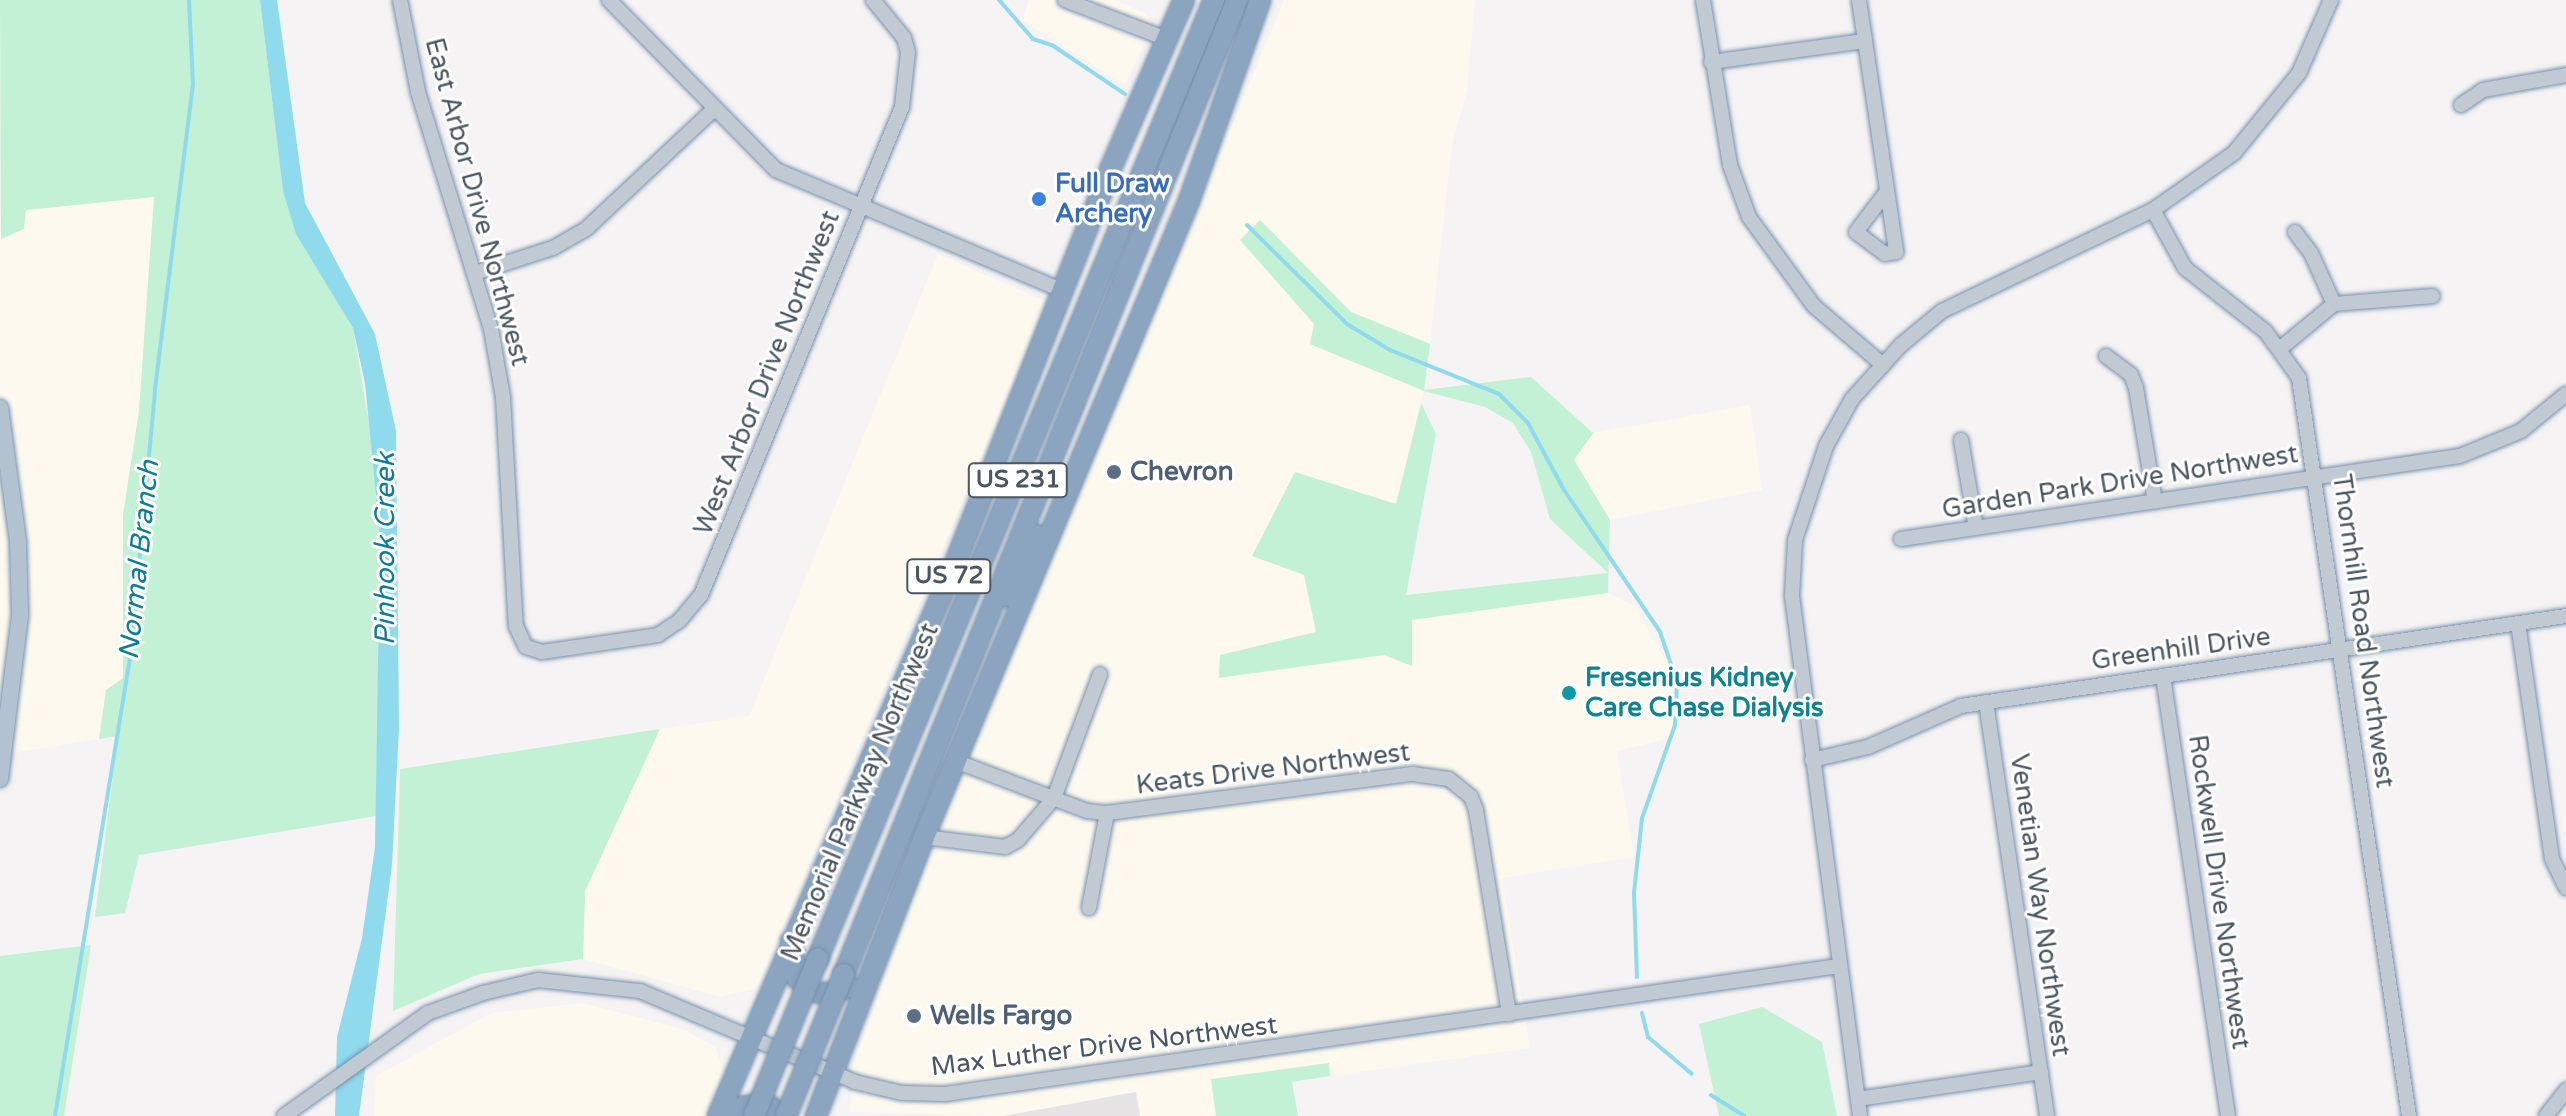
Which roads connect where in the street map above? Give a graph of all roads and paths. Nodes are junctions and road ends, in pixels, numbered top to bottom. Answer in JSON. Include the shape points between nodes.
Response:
{"nodes":[{"id":1,"x":400,"y":0,"type":"edge"},
{"id":2,"x":609,"y":0,"type":"edge"},
{"id":3,"x":873,"y":0,"type":"edge"},
{"id":4,"x":1065,"y":0,"type":"edge"},
{"id":5,"x":1182,"y":0,"type":"edge"},
{"id":6,"x":1214,"y":0,"type":"edge"},
{"id":7,"x":1237,"y":0,"type":"edge"},
{"id":8,"x":1263,"y":0,"type":"edge"},
{"id":9,"x":1703,"y":0,"type":"edge"},
{"id":10,"x":1859,"y":0,"type":"edge"},
{"id":11,"x":2331,"y":0,"type":"edge"},
{"id":12,"x":1166,"y":35,"type":"junction"},
{"id":13,"x":1865,"y":41,"type":"junction"},
{"id":14,"x":1711,"y":62,"type":"junction"},
{"id":15,"x":2566,"y":75,"type":"edge"},
{"id":16,"x":2461,"y":105,"type":"dead end"},
{"id":17,"x":714,"y":109,"type":"junction"},
{"id":18,"x":1885,"y":194,"type":"dead end"},
{"id":19,"x":861,"y":210,"type":"junction"},
{"id":20,"x":2153,"y":210,"type":"junction"},
{"id":21,"x":2295,"y":232,"type":"dead end"},
{"id":22,"x":475,"y":273,"type":"junction"},
{"id":23,"x":1062,"y":290,"type":"junction"},
{"id":24,"x":2433,"y":296,"type":"dead end"},
{"id":25,"x":2334,"y":304,"type":"junction"},
{"id":26,"x":2282,"y":347,"type":"junction"},
{"id":27,"x":2106,"y":356,"type":"dead end"},
{"id":28,"x":1883,"y":365,"type":"junction"},
{"id":29,"x":2566,"y":394,"type":"edge"},
{"id":30,"x":0,"y":408,"type":"edge"},
{"id":31,"x":1961,"y":440,"type":"dead end"},
{"id":32,"x":2315,"y":477,"type":"junction"},
{"id":33,"x":1070,"y":485,"type":"junction"},
{"id":34,"x":2155,"y":501,"type":"junction"},
{"id":35,"x":1976,"y":528,"type":"junction"},
{"id":36,"x":1901,"y":539,"type":"dead end"},
{"id":37,"x":2566,"y":616,"type":"edge"},
{"id":38,"x":2518,"y":623,"type":"junction"},
{"id":39,"x":975,"y":646,"type":"junction"},
{"id":40,"x":2341,"y":649,"type":"junction"},
{"id":41,"x":533,"y":650,"type":"joint"},
{"id":42,"x":1100,"y":674,"type":"dead end"},
{"id":43,"x":2163,"y":676,"type":"junction"},
{"id":44,"x":1986,"y":702,"type":"junction"},
{"id":45,"x":1812,"y":760,"type":"junction"},
{"id":46,"x":958,"y":762,"type":"junction"},
{"id":47,"x":0,"y":779,"type":"edge"},
{"id":48,"x":1054,"y":798,"type":"junction"},
{"id":49,"x":1107,"y":813,"type":"junction"},
{"id":50,"x":924,"y":837,"type":"junction"},
{"id":51,"x":2566,"y":888,"type":"edge"},
{"id":52,"x":1089,"y":908,"type":"dead end"},
{"id":53,"x":791,"y":941,"type":"junction"},
{"id":54,"x":1839,"y":966,"type":"junction"},
{"id":55,"x":874,"y":973,"type":"junction"},
{"id":56,"x":1509,"y":1014,"type":"junction"},
{"id":57,"x":751,"y":1035,"type":"junction"},
{"id":58,"x":2041,"y":1072,"type":"junction"},
{"id":59,"x":834,"y":1074,"type":"junction"},
{"id":60,"x":2566,"y":1090,"type":"edge"},
{"id":61,"x":1858,"y":1099,"type":"junction"},
{"id":62,"x":284,"y":1116,"type":"edge"},
{"id":63,"x":718,"y":1116,"type":"edge"},
{"id":64,"x":731,"y":1116,"type":"edge"},
{"id":65,"x":754,"y":1116,"type":"edge"},
{"id":66,"x":785,"y":1116,"type":"edge"},
{"id":67,"x":816,"y":1116,"type":"edge"},
{"id":68,"x":1860,"y":1116,"type":"edge"},
{"id":69,"x":2047,"y":1116,"type":"edge"},
{"id":70,"x":2228,"y":1116,"type":"edge"},
{"id":71,"x":2409,"y":1116,"type":"edge"},
{"id":72,"x":2546,"y":1116,"type":"edge"}],
"edges":[{"from":1,"to":22,"type":"street","name":"East Arbor Drive Northwest","via":[[418,92]]},
{"from":2,"to":17,"type":"street"},
{"from":3,"to":19,"type":"street","name":"West Arbor Drive Northwest","via":[[904,38],[909,64],[902,107]]},
{"from":4,"to":12,"type":"street"},
{"from":5,"to":12,"type":"highway","number":"US 72"},
{"from":6,"to":65,"type":"highway","name":"Memorial Parkway Northwest","number":"US 231","bridge":true},
{"from":7,"to":39,"type":"highway","name":"Memorial Parkway Northwest","number":"US 231"},
{"from":8,"to":33,"type":"highway","number":"US 72","via":[[1189,201]]},
{"from":9,"to":14,"type":"street"},
{"from":10,"to":13,"type":"street"},
{"from":11,"to":20,"type":"street","via":[[2299,73],[2254,130],[2207,175]]},
{"from":12,"to":23,"type":"highway","number":"US 72"},
{"from":13,"to":14,"type":"street"},
{"from":13,"to":18,"type":"street"},
{"from":14,"to":28,"type":"street","via":[[1730,165],[1749,217],[1814,306]]},
{"from":15,"to":16,"type":"street","via":[[2483,90]]},
{"from":17,"to":19,"type":"street","via":[[776,170]]},
{"from":17,"to":22,"type":"street","via":[[587,228],[553,248]]},
{"from":19,"to":23,"type":"street"},
{"from":19,"to":41,"type":"street","name":"West Arbor Drive Northwest","via":[[694,607],[658,635],[642,640]]},
{"from":20,"to":26,"type":"street","name":"Thornhill Road Northwest","via":[[2185,268]]},
{"from":20,"to":28,"type":"street","via":[[1942,311]]},
{"from":21,"to":25,"type":"street","via":[[2311,253]]},
{"from":22,"to":41,"type":"street","name":"East Arbor Drive Northwest","via":[[503,397],[516,626]]},
{"from":23,"to":53,"type":"highway","number":"US 72","via":[[956,561]]},
{"from":24,"to":25,"type":"street"},
{"from":25,"to":26,"type":"street"},
{"from":26,"to":32,"type":"street","name":"Thornhill Road Northwest","via":[[2299,378]]},
{"from":27,"to":34,"type":"street","via":[[2131,375],[2136,388]]},
{"from":28,"to":45,"type":"street","via":[[1838,421],[1795,540],[1792,596]]},
{"from":29,"to":32,"type":"street","name":"Garden Park Drive Northwest","via":[[2543,418],[2493,446],[2460,456]]},
{"from":30,"to":47,"type":"main road","via":[[20,602]]},
{"from":31,"to":35,"type":"street"},
{"from":32,"to":34,"type":"street","name":"Garden Park Drive Northwest"},
{"from":32,"to":40,"type":"street","name":"Thornhill Road Northwest"},
{"from":33,"to":39,"type":"highway"},
{"from":33,"to":46,"type":"highway","number":"US 72"},
{"from":34,"to":35,"type":"street","name":"Garden Park Drive Northwest"},
{"from":35,"to":36,"type":"street","name":"Garden Park Drive Northwest"},
{"from":37,"to":38,"type":"street","name":"Greenhill Drive"},
{"from":38,"to":40,"type":"street","name":"Greenhill Drive"},
{"from":38,"to":51,"type":"street","via":[[2552,859]]},
{"from":39,"to":66,"type":"highway","name":"Memorial Parkway Northwest","number":"US 231","bridge":true},
{"from":40,"to":43,"type":"street","name":"Greenhill Drive"},
{"from":40,"to":71,"type":"street","name":"Thornhill Road Northwest"},
{"from":42,"to":48,"type":"street"},
{"from":43,"to":44,"type":"street","name":"Greenhill Drive"},
{"from":43,"to":70,"type":"street","name":"Rockwell Drive Northwest"},
{"from":44,"to":45,"type":"street","name":"Greenhill Drive","via":[[1951,709],[1840,756]]},
{"from":44,"to":58,"type":"street","name":"Venetian Way Northwest"},
{"from":45,"to":54,"type":"street"},
{"from":46,"to":48,"type":"street","name":"Keats Drive Northwest"},
{"from":46,"to":50,"type":"highway","number":"US 72"},
{"from":48,"to":49,"type":"street","name":"Keats Drive Northwest"},
{"from":48,"to":50,"type":"street","via":[[1018,840],[1005,847]]},
{"from":49,"to":52,"type":"street"},
{"from":49,"to":56,"type":"street","name":"Keats Drive Northwest","via":[[1413,774],[1449,779],[1471,797],[1476,810]]},
{"from":50,"to":55,"type":"highway","number":"US 72"},
{"from":53,"to":55,"type":"highway","via":[[798,979],[812,991],[845,990]]},
{"from":53,"to":57,"type":"highway","number":"US 72"},
{"from":54,"to":56,"type":"street","name":"Max Luther Drive Northwest"},
{"from":54,"to":61,"type":"street"},
{"from":55,"to":59,"type":"highway","number":"US 72"},
{"from":56,"to":59,"type":"street","name":"Max Luther Drive Northwest","via":[[957,1093],[884,1090]]},
{"from":57,"to":59,"type":"street","name":"Max Luther Drive Northwest"},
{"from":57,"to":62,"type":"street","name":"Max Luther Drive Northwest","via":[[640,991],[538,980],[428,1013]]},
{"from":57,"to":63,"type":"highway","number":"US 72"},
{"from":58,"to":61,"type":"street"},
{"from":58,"to":69,"type":"street","name":"Venetian Way Northwest"},
{"from":59,"to":67,"type":"highway","number":"US 72"},
{"from":60,"to":72,"type":"street"},
{"from":61,"to":68,"type":"street"},
{"from":64,"to":66,"type":"highway","via":[[742,1107],[765,1103]]}]}
